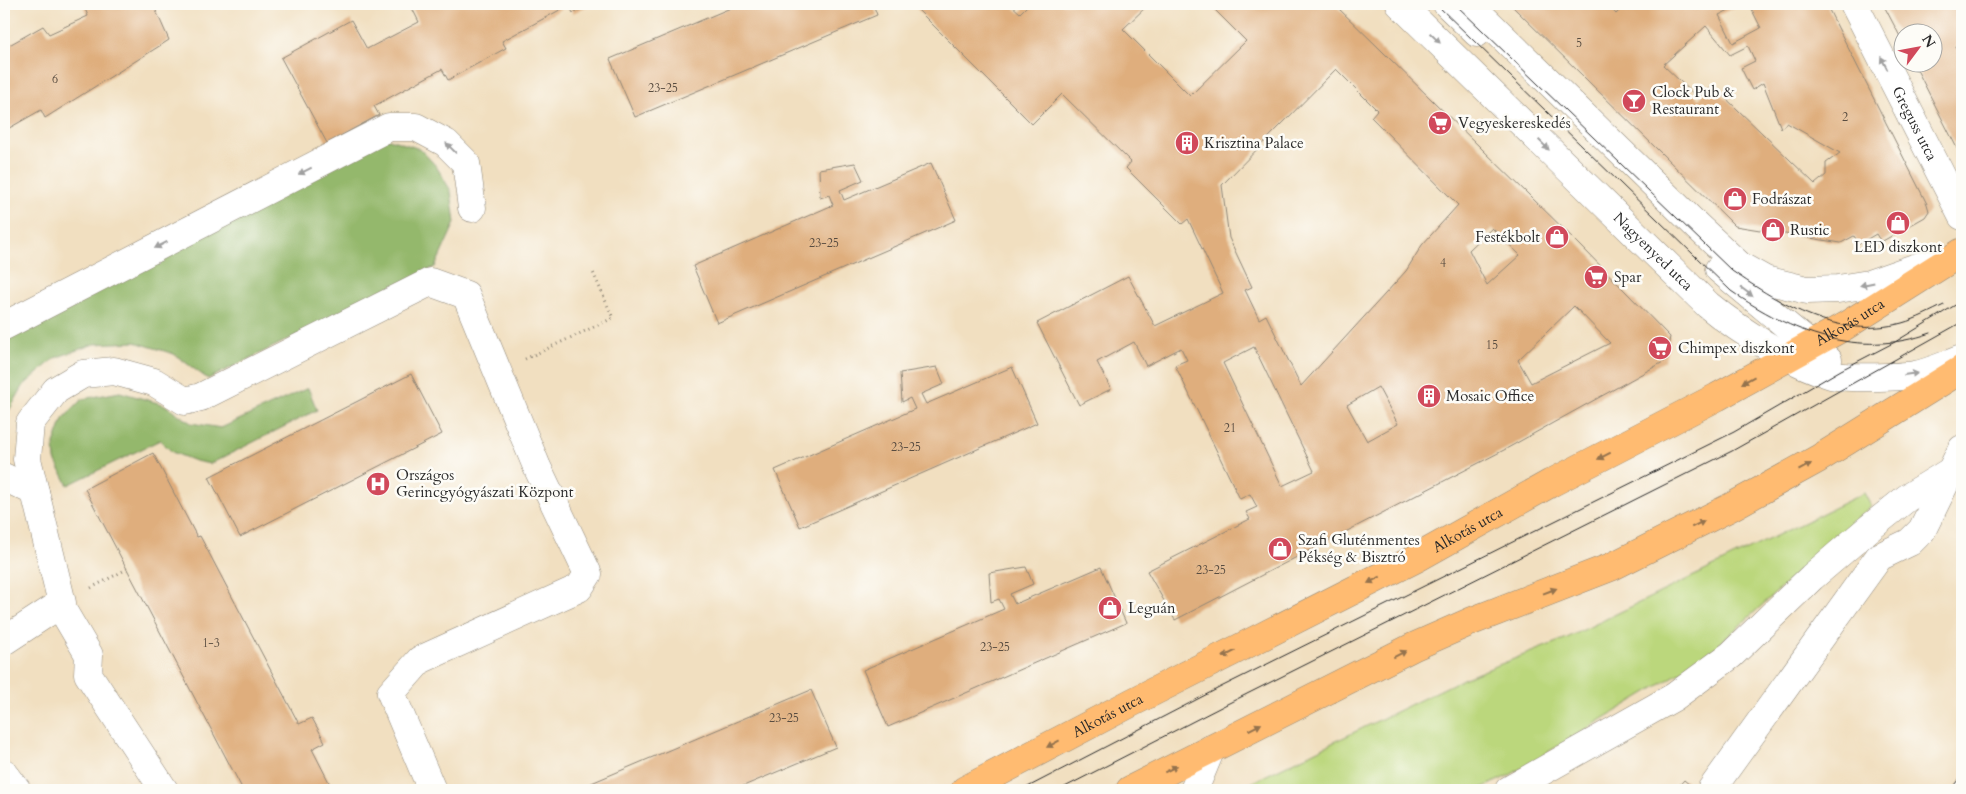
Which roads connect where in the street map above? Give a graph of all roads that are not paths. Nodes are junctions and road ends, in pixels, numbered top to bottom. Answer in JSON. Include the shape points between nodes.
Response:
{"nodes":[{"id":1,"x":1400,"y":4,"type":"edge"},
{"id":2,"x":1447,"y":4,"type":"edge"},
{"id":3,"x":1469,"y":4,"type":"edge"},
{"id":4,"x":1854,"y":4,"type":"edge"},
{"id":5,"x":472,"y":208,"type":"dead end"},
{"id":6,"x":1962,"y":216,"type":"edge"},
{"id":7,"x":1962,"y":252,"type":"edge"},
{"id":8,"x":4,"y":326,"type":"edge"},
{"id":9,"x":1800,"y":352,"type":"junction"},
{"id":10,"x":1962,"y":359,"type":"edge"},
{"id":11,"x":1962,"y":369,"type":"edge"},
{"id":12,"x":1956,"y":460,"type":"edge"},
{"id":13,"x":4,"y":477,"type":"edge"},
{"id":14,"x":35,"y":492,"type":"junction"},
{"id":15,"x":59,"y":604,"type":"junction"},
{"id":16,"x":4,"y":641,"type":"edge"},
{"id":17,"x":1211,"y":748,"type":"junction"},
{"id":18,"x":4,"y":773,"type":"edge"},
{"id":19,"x":17,"y":790,"type":"edge"},
{"id":20,"x":164,"y":790,"type":"edge"},
{"id":21,"x":432,"y":790,"type":"edge"},
{"id":22,"x":965,"y":790,"type":"edge"},
{"id":23,"x":1130,"y":790,"type":"edge"},
{"id":24,"x":1194,"y":790,"type":"edge"},
{"id":25,"x":1509,"y":790,"type":"edge"},
{"id":26,"x":1711,"y":790,"type":"edge"}],
"edges":[{"from":1,"to":9,"type":"street","name":"Nagyenyed utca","one_way":true,"via":[[1708,305],[1732,324]]},
{"from":2,"to":9,"type":"street","one_way":true,"via":[[1725,275],[1753,296]]},
{"from":7,"to":3,"type":"street","one_way":true,"via":[[1869,284],[1838,289],[1807,290],[1765,280],[1740,266],[1698,227]]},
{"from":6,"to":4,"type":"street","name":"Greguss utca","one_way":true},
{"from":5,"to":8,"type":"street","one_way":true,"via":[[466,163],[446,143],[416,127],[390,128]]},
{"from":7,"to":9,"type":"main road","name":"Alkotás utca"},
{"from":9,"to":10,"type":"street","name":"Nagyenyed utca","one_way":true,"via":[[1832,375],[1862,377],[1915,374]]},
{"from":9,"to":22,"type":"main road","name":"Alkotás utca","one_way":true,"via":[[1551,483],[1417,558]]},
{"from":17,"to":11,"type":"main road","one_way":true,"via":[[1413,647],[1611,567],[1729,508],[1818,459]]},
{"from":12,"to":25,"type":"street","via":[[1866,530],[1731,655],[1674,697]]},
{"from":12,"to":26,"type":"street","via":[[1922,530],[1910,542],[1879,557]]},
{"from":13,"to":14,"type":"street"},
{"from":14,"to":15,"type":"street","via":[[62,603]]},
{"from":14,"to":21,"type":"street","via":[[26,460],[30,423],[56,390],[84,374],[114,371],[154,382],[185,401],[201,397],[430,282],[466,294],[537,467],[588,574],[579,588],[420,660],[391,693]]},
{"from":15,"to":16,"type":"street"},
{"from":15,"to":20,"type":"street","via":[[89,655],[88,674]]},
{"from":23,"to":17,"type":"main road","one_way":true},
{"from":17,"to":24,"type":"street"},
{"from":18,"to":19,"type":"street"}]}
